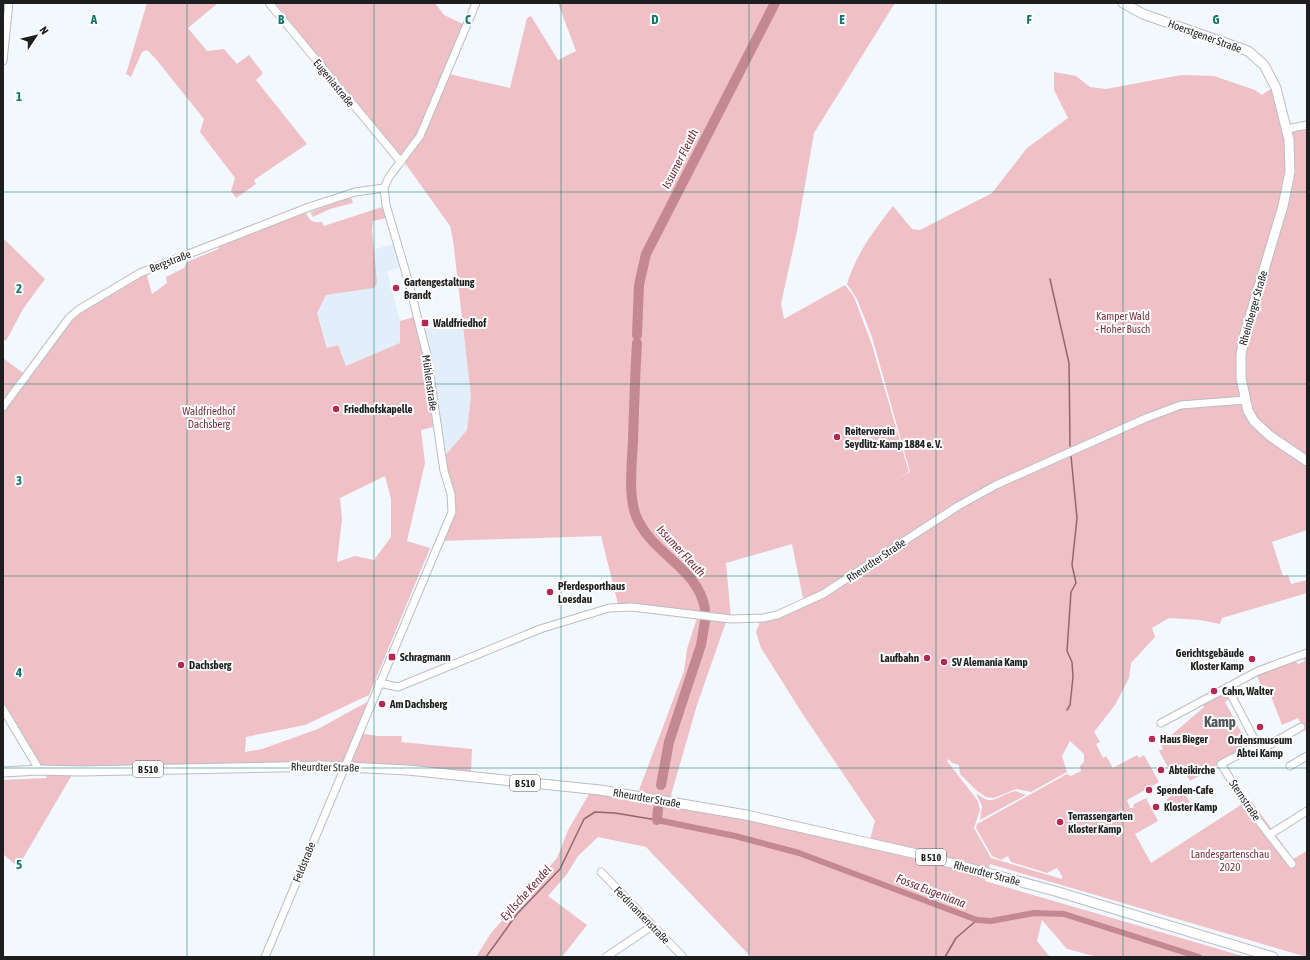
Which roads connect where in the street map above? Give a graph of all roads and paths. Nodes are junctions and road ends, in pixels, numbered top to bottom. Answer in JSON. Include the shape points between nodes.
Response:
{"nodes":[{"id":1,"x":9,"y":3,"type":"edge"},
{"id":2,"x":269,"y":3,"type":"edge"},
{"id":3,"x":476,"y":3,"type":"edge"},
{"id":4,"x":1123,"y":3,"type":"edge"},
{"id":5,"x":3,"y":61,"type":"edge"},
{"id":6,"x":1307,"y":125,"type":"edge"},
{"id":7,"x":1287,"y":129,"type":"junction"},
{"id":8,"x":401,"y":162,"type":"junction"},
{"id":9,"x":384,"y":188,"type":"junction"},
{"id":10,"x":1245,"y":400,"type":"junction"},
{"id":11,"x":3,"y":407,"type":"edge"},
{"id":12,"x":1307,"y":460,"type":"edge"},
{"id":13,"x":1307,"y":653,"type":"edge"},
{"id":14,"x":379,"y":683,"type":"junction"},
{"id":15,"x":1227,"y":687,"type":"junction"},
{"id":16,"x":3,"y":709,"type":"edge"},
{"id":17,"x":1161,"y":723,"type":"dead end"},
{"id":18,"x":1300,"y":727,"type":"dead end"},
{"id":19,"x":1257,"y":745,"type":"junction"},
{"id":20,"x":1307,"y":756,"type":"edge"},
{"id":21,"x":1290,"y":766,"type":"dead end"},
{"id":22,"x":344,"y":767,"type":"junction"},
{"id":23,"x":38,"y":770,"type":"junction"},
{"id":24,"x":3,"y":772,"type":"edge"},
{"id":25,"x":1307,"y":811,"type":"edge"},
{"id":26,"x":1269,"y":835,"type":"junction"},
{"id":27,"x":1292,"y":864,"type":"dead end"},
{"id":28,"x":601,"y":872,"type":"dead end"},
{"id":29,"x":652,"y":926,"type":"junction"},
{"id":30,"x":265,"y":957,"type":"edge"},
{"id":31,"x":606,"y":957,"type":"edge"},
{"id":32,"x":683,"y":957,"type":"edge"},
{"id":33,"x":1272,"y":957,"type":"edge"}],
"edges":[{"from":1,"to":5,"type":"street"},
{"from":2,"to":8,"type":"street","name":"Eugeniastraße"},
{"from":3,"to":8,"type":"street","via":[[420,136]]},
{"from":4,"to":7,"type":"main road","name":"Hoerstgener Straße","via":[[1143,14],[1235,45],[1258,59],[1270,74],[1276,88]]},
{"from":6,"to":7,"type":"street"},
{"from":7,"to":10,"type":"main road","name":"Rheinberger Straße","via":[[1290,172],[1241,355],[1241,378]]},
{"from":8,"to":9,"type":"street"},
{"from":9,"to":11,"type":"street","name":"Bergstraße","via":[[355,192],[309,207],[128,279],[69,318]]},
{"from":9,"to":14,"type":"street","name":"Mühlenstraße","via":[[386,205],[426,355],[443,463],[452,501],[450,519]]},
{"from":10,"to":12,"type":"main road","name":"Rheinberger Straße","via":[[1248,412],[1261,430]]},
{"from":10,"to":14,"type":"street","name":"Rheurdter Straße","via":[[1181,405],[1003,482],[958,506],[823,594],[777,615],[731,619],[632,607],[609,608],[540,629],[398,687]]},
{"from":13,"to":15,"type":"street","via":[[1258,671]]},
{"from":14,"to":22,"type":"street","name":"Mühlenstraße"},
{"from":15,"to":17,"type":"street"},
{"from":15,"to":19,"type":"street"},
{"from":16,"to":23,"type":"street"},
{"from":18,"to":19,"type":"street","via":[[1260,750]]},
{"from":19,"to":26,"type":"street","name":"Sternstraße","via":[[1221,764]]},
{"from":20,"to":21,"type":"street"},
{"from":22,"to":23,"type":"main road","name":"Rheurdter Straße","number":"B 510"},
{"from":22,"to":30,"type":"street","name":"Feldstraße"},
{"from":22,"to":33,"type":"main road","name":"Rheurdter Straße","number":"B 510","via":[[432,772],[594,789],[746,815],[917,854],[1055,891]]},
{"from":23,"to":24,"type":"main road","name":"Rheurdter Straße","number":"B 510"},
{"from":25,"to":26,"type":"street"},
{"from":26,"to":27,"type":"street","name":"Sternstraße"},
{"from":28,"to":29,"type":"street","name":"Ferdinantenstraße"},
{"from":29,"to":31,"type":"street"},
{"from":29,"to":32,"type":"street","name":"Ferdinantenstraße"}]}
